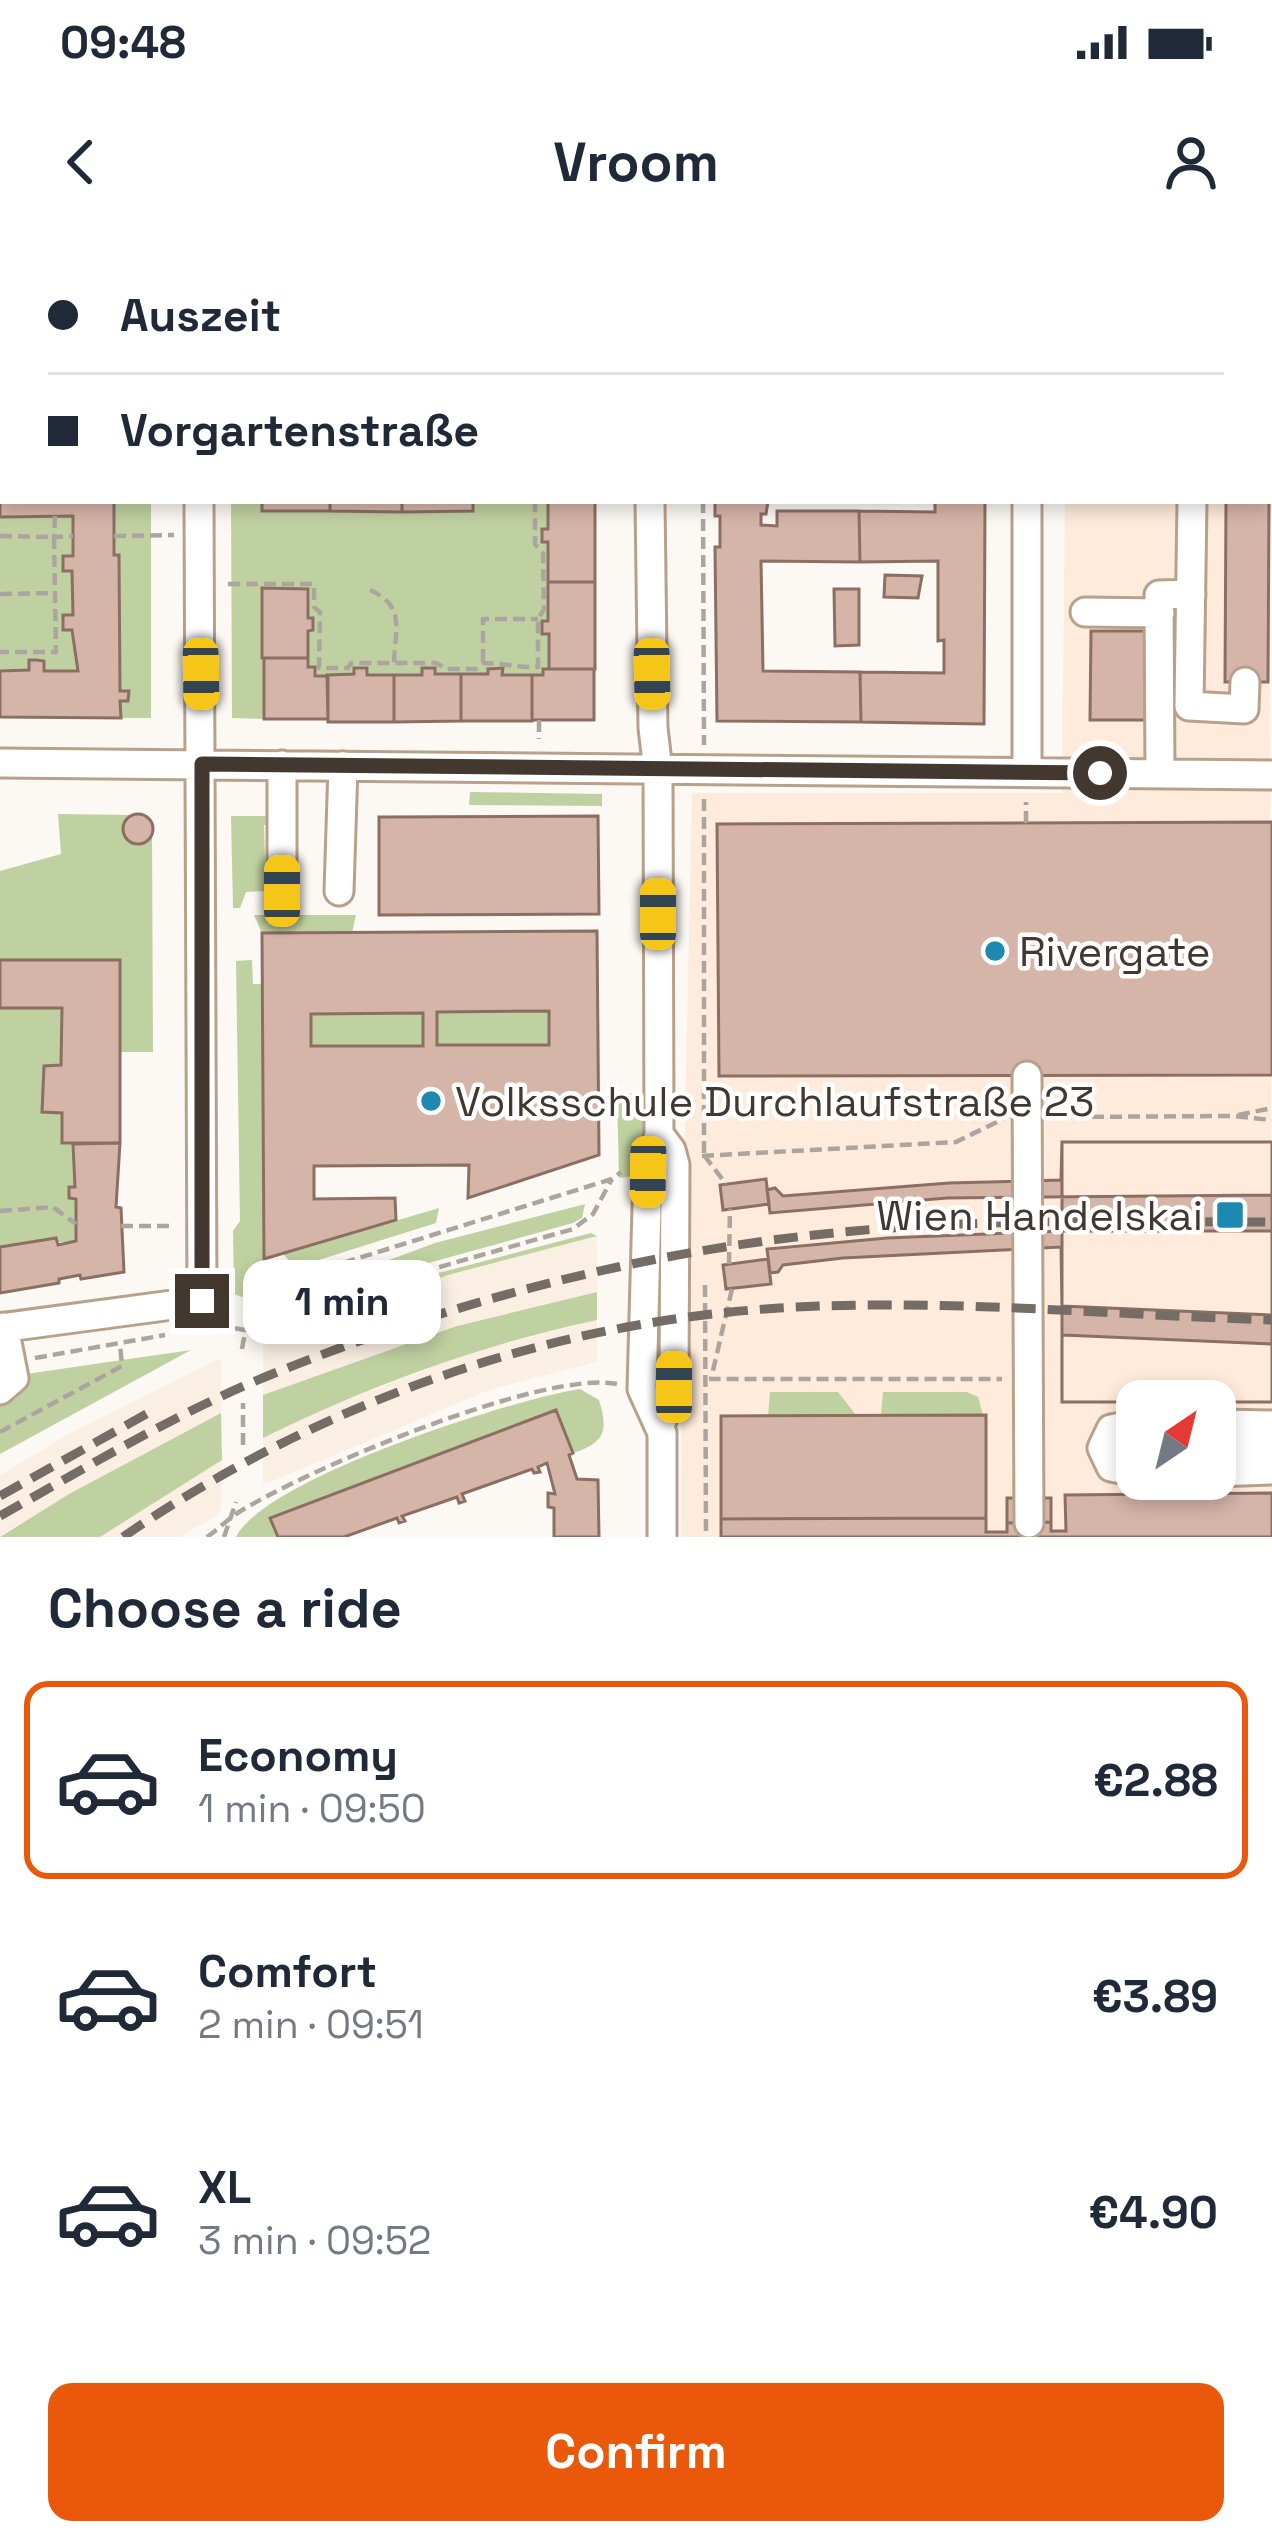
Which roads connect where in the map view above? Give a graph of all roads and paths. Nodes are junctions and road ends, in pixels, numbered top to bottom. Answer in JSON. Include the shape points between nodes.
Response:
{"nodes":[{"id":1,"x":199,"y":504,"type":"edge"},
{"id":2,"x":535,"y":504,"type":"edge"},
{"id":3,"x":650,"y":504,"type":"edge"},
{"id":4,"x":703,"y":504,"type":"edge"},
{"id":5,"x":1027,"y":504,"type":"edge"},
{"id":6,"x":1192,"y":504,"type":"edge"},
{"id":7,"x":55,"y":516,"type":"dead end"},
{"id":8,"x":200,"y":535,"type":"junction"},
{"id":9,"x":0,"y":536,"type":"edge"},
{"id":10,"x":73,"y":536,"type":"dead end"},
{"id":11,"x":114,"y":536,"type":"dead end"},
{"id":12,"x":54,"y":537,"type":"junction"},
{"id":13,"x":200,"y":584,"type":"junction"},
{"id":14,"x":370,"y":590,"type":"dead end"},
{"id":15,"x":55,"y":593,"type":"junction"},
{"id":16,"x":0,"y":594,"type":"edge"},
{"id":17,"x":1191,"y":594,"type":"junction"},
{"id":18,"x":1085,"y":612,"type":"dead end"},
{"id":19,"x":1160,"y":613,"type":"junction"},
{"id":20,"x":538,"y":619,"type":"junction"},
{"id":21,"x":0,"y":652,"type":"edge"},
{"id":22,"x":394,"y":663,"type":"junction"},
{"id":23,"x":483,"y":663,"type":"junction"},
{"id":24,"x":1245,"y":682,"type":"dead end"},
{"id":25,"x":0,"y":763,"type":"edge"},
{"id":26,"x":202,"y":764,"type":"junction"},
{"id":27,"x":282,"y":765,"type":"junction"},
{"id":28,"x":343,"y":766,"type":"junction"},
{"id":29,"x":658,"y":770,"type":"junction"},
{"id":30,"x":704,"y":772,"type":"junction"},
{"id":31,"x":1027,"y":772,"type":"junction"},
{"id":32,"x":1160,"y":774,"type":"junction"},
{"id":33,"x":1272,"y":776,"type":"edge"},
{"id":34,"x":282,"y":891,"type":"dead end"},
{"id":35,"x":339,"y":891,"type":"dead end"},
{"id":36,"x":1027,"y":1076,"type":"dead end"},
{"id":37,"x":1272,"y":1108,"type":"edge"},
{"id":38,"x":1233,"y":1116,"type":"junction"},
{"id":39,"x":1027,"y":1118,"type":"junction"},
{"id":40,"x":1272,"y":1120,"type":"edge"},
{"id":41,"x":659,"y":1134,"type":"junction"},
{"id":42,"x":704,"y":1156,"type":"junction"},
{"id":43,"x":726,"y":1184,"type":"dead end"},
{"id":44,"x":730,"y":1209,"type":"dead end"},
{"id":45,"x":0,"y":1211,"type":"edge"},
{"id":46,"x":76,"y":1224,"type":"dead end"},
{"id":47,"x":121,"y":1226,"type":"dead end"},
{"id":48,"x":202,"y":1226,"type":"junction"},
{"id":49,"x":729,"y":1264,"type":"dead end"},
{"id":50,"x":732,"y":1289,"type":"dead end"},
{"id":51,"x":202,"y":1313,"type":"junction"},
{"id":52,"x":2,"y":1328,"type":"edge"},
{"id":53,"x":178,"y":1329,"type":"dead end"},
{"id":54,"x":244,"y":1332,"type":"junction"},
{"id":55,"x":120,"y":1344,"type":"junction"},
{"id":56,"x":242,"y":1349,"type":"dead end"},
{"id":57,"x":11,"y":1362,"type":"junction"},
{"id":58,"x":1028,"y":1378,"type":"junction"},
{"id":59,"x":708,"y":1380,"type":"junction"},
{"id":60,"x":674,"y":1387,"type":"junction"},
{"id":61,"x":642,"y":1389,"type":"junction"},
{"id":62,"x":0,"y":1390,"type":"edge"},
{"id":63,"x":243,"y":1403,"type":"dead end"},
{"id":64,"x":1236,"y":1424,"type":"edge"},
{"id":65,"x":1272,"y":1425,"type":"edge"},
{"id":66,"x":660,"y":1426,"type":"junction"},
{"id":67,"x":1116,"y":1427,"type":"edge"},
{"id":68,"x":0,"y":1432,"type":"edge"},
{"id":69,"x":243,"y":1445,"type":"dead end"},
{"id":70,"x":1236,"y":1448,"type":"edge"},
{"id":71,"x":1272,"y":1448,"type":"edge"},
{"id":72,"x":1116,"y":1468,"type":"edge"},
{"id":73,"x":1272,"y":1470,"type":"edge"},
{"id":74,"x":1236,"y":1471,"type":"edge"},
{"id":75,"x":236,"y":1502,"type":"dead end"},
{"id":76,"x":235,"y":1515,"type":"junction"},
{"id":77,"x":1028,"y":1523,"type":"dead end"},
{"id":78,"x":207,"y":1537,"type":"edge"},
{"id":79,"x":224,"y":1537,"type":"edge"},
{"id":80,"x":662,"y":1537,"type":"edge"},
{"id":81,"x":706,"y":1537,"type":"edge"}],
"edges":[{"from":1,"to":8,"type":"street"},
{"from":2,"to":20,"type":"path","via":[[535,544],[543,553]]},
{"from":3,"to":29,"type":"street"},
{"from":4,"to":30,"type":"path"},
{"from":5,"to":31,"type":"street"},
{"from":6,"to":17,"type":"street"},
{"from":7,"to":12,"type":"path"},
{"from":8,"to":11,"type":"path"},
{"from":8,"to":13,"type":"street"},
{"from":9,"to":12,"type":"path"},
{"from":10,"to":12,"type":"path"},
{"from":12,"to":15,"type":"path"},
{"from":13,"to":22,"type":"path","via":[[314,584],[319,668]]},
{"from":13,"to":26,"type":"street"},
{"from":14,"to":22,"type":"path","via":[[396,611]]},
{"from":15,"to":16,"type":"path"},
{"from":15,"to":21,"type":"path","via":[[56,652]]},
{"from":17,"to":19,"type":"street","via":[[1160,595]]},
{"from":17,"to":24,"type":"street","via":[[1189,706],[1244,709]]},
{"from":18,"to":19,"type":"street"},
{"from":19,"to":32,"type":"street"},
{"from":20,"to":23,"type":"path","via":[[483,619]]},
{"from":20,"to":23,"type":"path","via":[[538,671]]},
{"from":22,"to":23,"type":"path"},
{"from":25,"to":26,"type":"street"},
{"from":26,"to":27,"type":"street"},
{"from":26,"to":48,"type":"street"},
{"from":27,"to":28,"type":"street"},
{"from":27,"to":34,"type":"street"},
{"from":28,"to":29,"type":"street"},
{"from":28,"to":35,"type":"street"},
{"from":29,"to":30,"type":"street"},
{"from":29,"to":41,"type":"street"},
{"from":30,"to":31,"type":"street"},
{"from":30,"to":42,"type":"path"},
{"from":31,"to":32,"type":"street"},
{"from":32,"to":33,"type":"street"},
{"from":36,"to":39,"type":"street"},
{"from":37,"to":38,"type":"path"},
{"from":38,"to":39,"type":"path"},
{"from":38,"to":40,"type":"path"},
{"from":39,"to":42,"type":"path","via":[[995,1121],[956,1142]]},
{"from":39,"to":58,"type":"street"},
{"from":41,"to":60,"type":"street","via":[[675,1165]]},
{"from":41,"to":61,"type":"street","via":[[648,1172]]},
{"from":42,"to":43,"type":"path"},
{"from":44,"to":49,"type":"path"},
{"from":45,"to":46,"type":"path","via":[[53,1207]]},
{"from":47,"to":48,"type":"path"},
{"from":48,"to":51,"type":"street"},
{"from":50,"to":59,"type":"path"},
{"from":51,"to":52,"type":"street"},
{"from":51,"to":54,"type":"path"},
{"from":52,"to":57,"type":"street"},
{"from":53,"to":55,"type":"path"},
{"from":54,"to":54,"type":"path","via":[[265,1295],[285,1281],[612,1179],[593,1214],[573,1229]]},
{"from":54,"to":56,"type":"path"},
{"from":55,"to":57,"type":"path"},
{"from":55,"to":68,"type":"path","via":[[122,1366]]},
{"from":57,"to":62,"type":"street","via":[[12,1382]]},
{"from":58,"to":59,"type":"path"},
{"from":58,"to":77,"type":"street"},
{"from":59,"to":60,"type":"path"},
{"from":59,"to":81,"type":"path"},
{"from":60,"to":66,"type":"street"},
{"from":61,"to":66,"type":"street"},
{"from":61,"to":76,"type":"path","via":[[596,1379],[510,1399],[323,1469]]},
{"from":63,"to":69,"type":"path"},
{"from":64,"to":65,"type":"street"},
{"from":66,"to":80,"type":"street"},
{"from":67,"to":72,"type":"street","via":[[1102,1448]]},
{"from":70,"to":71,"type":"street"},
{"from":73,"to":74,"type":"street"},
{"from":75,"to":76,"type":"path"},
{"from":76,"to":78,"type":"path"},
{"from":76,"to":79,"type":"path"}]}
